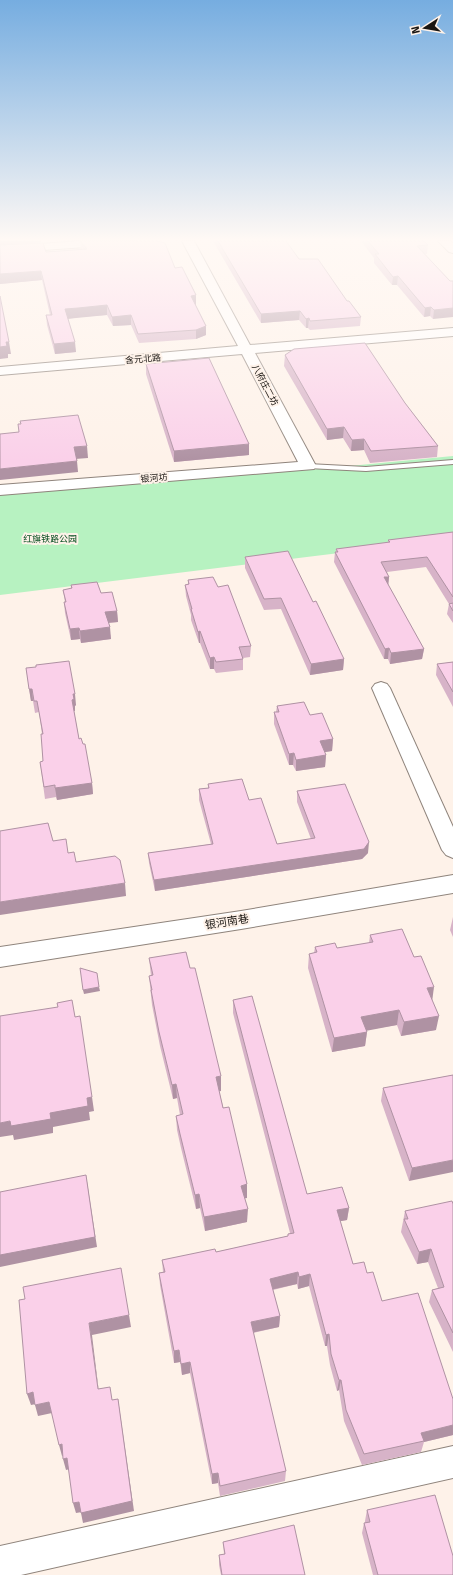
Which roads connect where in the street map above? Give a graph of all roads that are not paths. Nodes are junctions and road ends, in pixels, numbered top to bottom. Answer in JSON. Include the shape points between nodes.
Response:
{"nodes":[{"id":1,"x":228,"y":314,"type":"edge"},
{"id":2,"x":453,"y":332,"type":"edge"},
{"id":3,"x":247,"y":350,"type":"junction"},
{"id":4,"x":0,"y":371,"type":"edge"},
{"id":5,"x":453,"y":462,"type":"edge"},
{"id":6,"x":308,"y":466,"type":"junction"},
{"id":7,"x":0,"y":490,"type":"edge"},
{"id":8,"x":381,"y":688,"type":"dead end"},
{"id":9,"x":453,"y":850,"type":"edge"},
{"id":10,"x":453,"y":884,"type":"edge"},
{"id":11,"x":0,"y":957,"type":"edge"},
{"id":12,"x":453,"y":1462,"type":"edge"},
{"id":13,"x":0,"y":1563,"type":"edge"}],
"edges":[{"from":1,"to":3,"type":"street","name":"八府庄二坊"},
{"from":2,"to":3,"type":"street","name":"含元北路"},
{"from":3,"to":4,"type":"street","name":"含元北路"},
{"from":3,"to":6,"type":"street","name":"八府庄二坊"},
{"from":5,"to":6,"type":"lane","via":[[366,469]]},
{"from":6,"to":7,"type":"street","name":"银河坊"},
{"from":8,"to":9,"type":"street"},
{"from":10,"to":11,"type":"street","name":"银河南巷"},
{"from":12,"to":13,"type":"street"}]}
